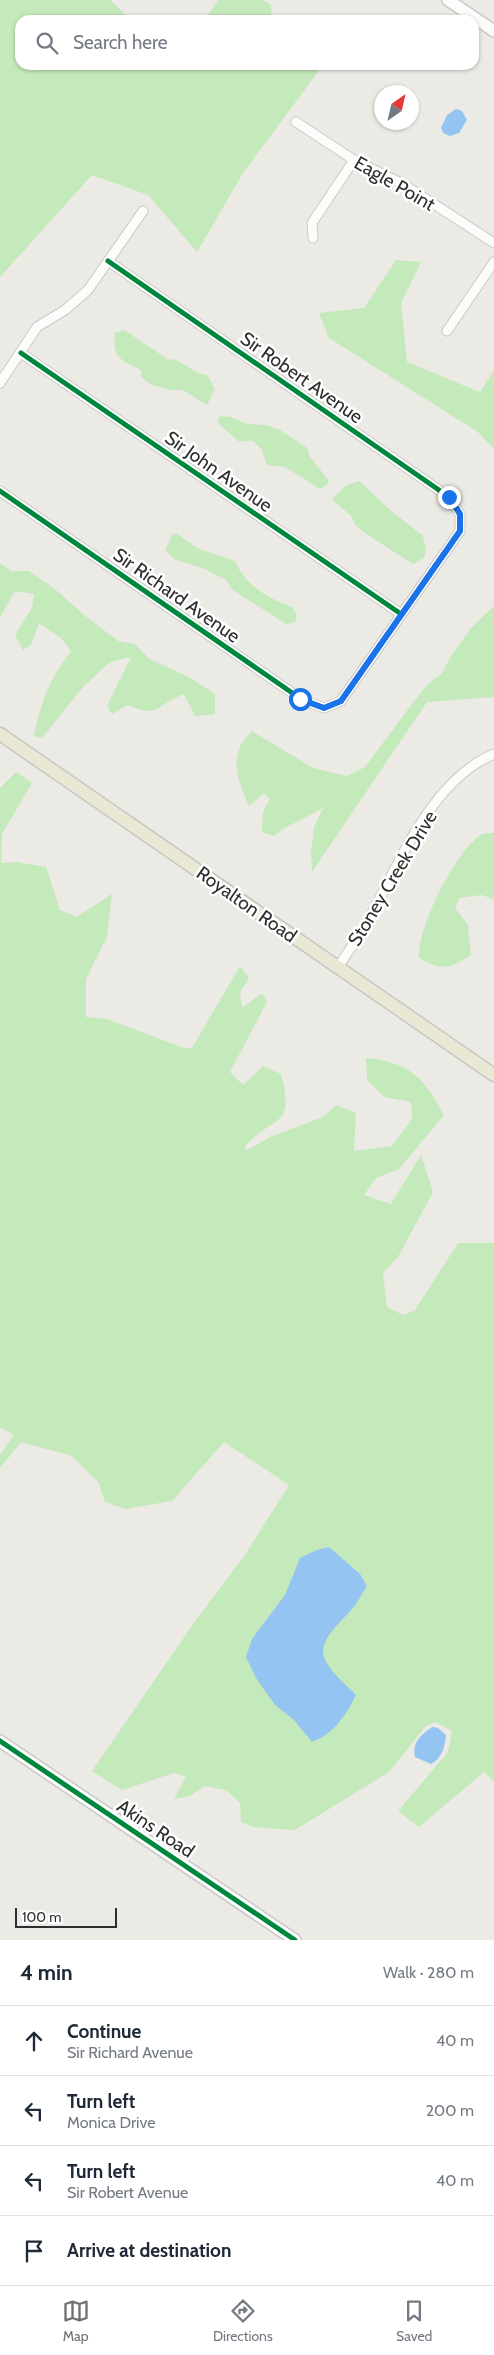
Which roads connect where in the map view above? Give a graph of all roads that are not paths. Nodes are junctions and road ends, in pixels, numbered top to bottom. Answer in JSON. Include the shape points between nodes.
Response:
{"nodes":[{"id":1,"x":448,"y":0,"type":"edge"},
{"id":2,"x":471,"y":15,"type":"edge"},
{"id":3,"x":479,"y":20,"type":"edge"},
{"id":4,"x":493,"y":29,"type":"edge"},
{"id":5,"x":296,"y":122,"type":"dead end"},
{"id":6,"x":354,"y":160,"type":"junction"},
{"id":7,"x":143,"y":211,"type":"dead end"},
{"id":8,"x":313,"y":238,"type":"dead end"},
{"id":9,"x":494,"y":243,"type":"edge"},
{"id":10,"x":108,"y":261,"type":"junction"},
{"id":11,"x":494,"y":262,"type":"edge"},
{"id":12,"x":448,"y":331,"type":"dead end"},
{"id":13,"x":20,"y":353,"type":"junction"},
{"id":14,"x":0,"y":383,"type":"edge"},
{"id":15,"x":0,"y":491,"type":"edge"},
{"id":16,"x":401,"y":614,"type":"junction"},
{"id":17,"x":0,"y":734,"type":"edge"},
{"id":18,"x":494,"y":754,"type":"edge"},
{"id":19,"x":338,"y":967,"type":"junction"},
{"id":20,"x":494,"y":1075,"type":"edge"},
{"id":21,"x":0,"y":1741,"type":"edge"},
{"id":22,"x":296,"y":1940,"type":"edge"}],
"edges":[{"from":1,"to":2,"type":"street"},
{"from":3,"to":4,"type":"street"},
{"from":5,"to":6,"type":"street","name":"Eagle Point"},
{"from":6,"to":8,"type":"street","via":[[312,223]]},
{"from":6,"to":9,"type":"street","name":"Eagle Point","via":[[403,184]]},
{"from":7,"to":10,"type":"street"},
{"from":10,"to":13,"type":"street","via":[[88,290],[65,310],[37,327]]},
{"from":10,"to":16,"type":"street","name":"Sir Robert Avenue","via":[[449,497],[460,514],[460,531]]},
{"from":11,"to":12,"type":"street"},
{"from":13,"to":14,"type":"street"},
{"from":13,"to":16,"type":"street","name":"Sir John Avenue"},
{"from":15,"to":16,"type":"street","name":"Sir Richard Avenue","via":[[300,699],[324,708],[341,701]]},
{"from":17,"to":19,"type":"main road","name":"Royalton Road"},
{"from":18,"to":19,"type":"street","name":"Stoney Creek Drive","via":[[460,775],[418,827],[366,924]]},
{"from":19,"to":20,"type":"main road","name":"Royalton Road"},
{"from":21,"to":22,"type":"street","name":"Akins Road"}]}
